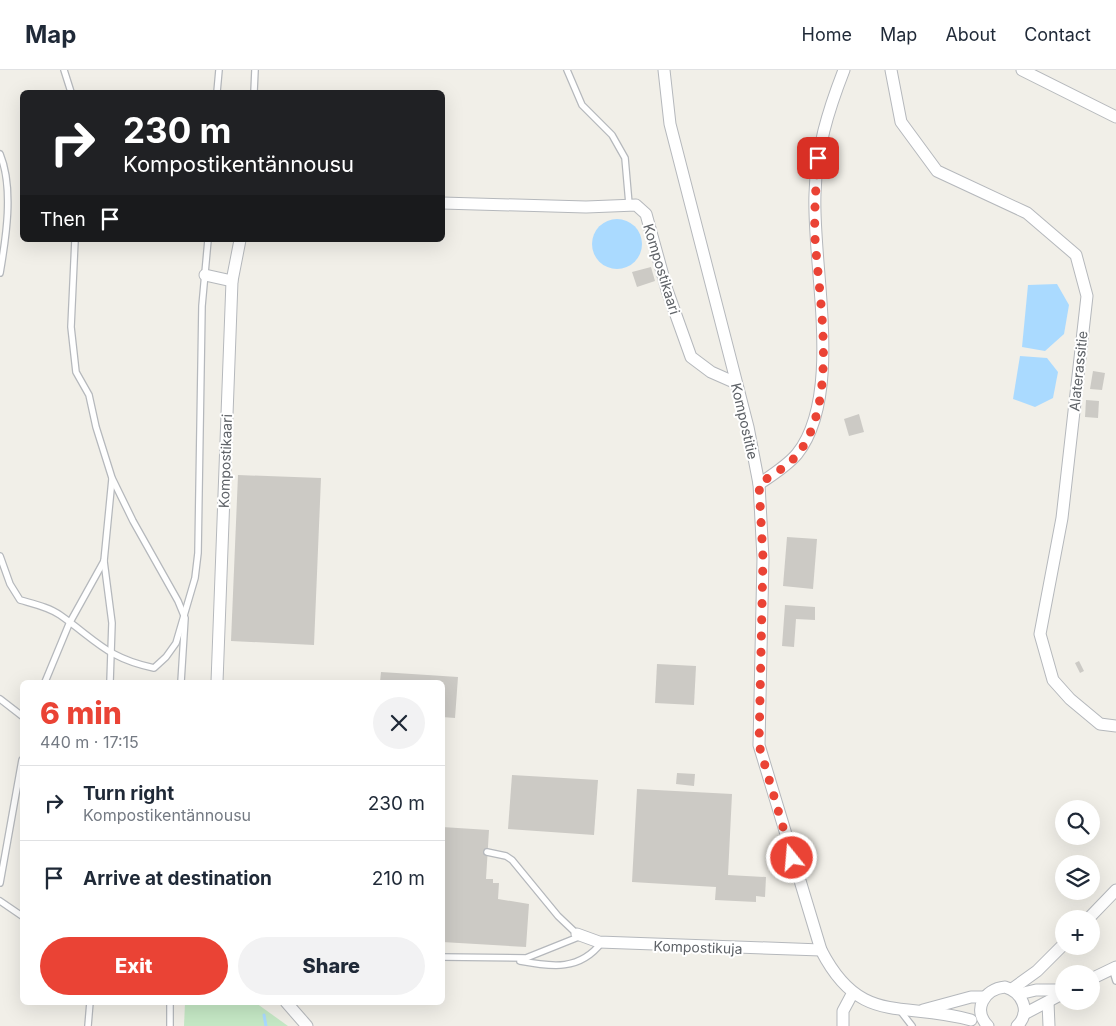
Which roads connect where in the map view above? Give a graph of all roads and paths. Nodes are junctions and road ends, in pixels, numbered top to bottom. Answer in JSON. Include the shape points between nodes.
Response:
{"nodes":[{"id":1,"x":64,"y":70,"type":"edge"},
{"id":2,"x":218,"y":70,"type":"edge"},
{"id":3,"x":255,"y":70,"type":"edge"},
{"id":4,"x":567,"y":70,"type":"edge"},
{"id":5,"x":664,"y":70,"type":"edge"},
{"id":6,"x":844,"y":70,"type":"edge"},
{"id":7,"x":891,"y":70,"type":"edge"},
{"id":8,"x":1022,"y":70,"type":"edge"},
{"id":9,"x":70,"y":90,"type":"edge"},
{"id":10,"x":217,"y":90,"type":"edge"},
{"id":11,"x":254,"y":90,"type":"edge"},
{"id":12,"x":1116,"y":117,"type":"edge"},
{"id":13,"x":0,"y":154,"type":"edge"},
{"id":14,"x":445,"y":203,"type":"edge"},
{"id":15,"x":629,"y":204,"type":"junction"},
{"id":16,"x":75,"y":242,"type":"edge"},
{"id":17,"x":208,"y":242,"type":"edge"},
{"id":18,"x":240,"y":242,"type":"edge"},
{"id":19,"x":0,"y":273,"type":"edge"},
{"id":20,"x":205,"y":275,"type":"junction"},
{"id":21,"x":232,"y":281,"type":"junction"},
{"id":22,"x":736,"y":383,"type":"junction"},
{"id":23,"x":112,"y":478,"type":"junction"},
{"id":24,"x":759,"y":484,"type":"junction"},
{"id":25,"x":0,"y":556,"type":"edge"},
{"id":26,"x":104,"y":560,"type":"junction"},
{"id":27,"x":185,"y":618,"type":"junction"},
{"id":28,"x":69,"y":624,"type":"junction"},
{"id":29,"x":112,"y":654,"type":"junction"},
{"id":30,"x":46,"y":680,"type":"edge"},
{"id":31,"x":110,"y":680,"type":"edge"},
{"id":32,"x":181,"y":680,"type":"edge"},
{"id":33,"x":217,"y":680,"type":"edge"},
{"id":34,"x":0,"y":700,"type":"edge"},
{"id":35,"x":20,"y":715,"type":"edge"},
{"id":36,"x":1116,"y":726,"type":"edge"},
{"id":37,"x":20,"y":771,"type":"edge"},
{"id":38,"x":488,"y":852,"type":"dead end"},
{"id":39,"x":0,"y":883,"type":"edge"},
{"id":40,"x":1116,"y":890,"type":"edge"},
{"id":41,"x":0,"y":901,"type":"edge"},
{"id":42,"x":1097,"y":910,"type":"edge"},
{"id":43,"x":20,"y":915,"type":"edge"},
{"id":44,"x":579,"y":935,"type":"junction"},
{"id":45,"x":602,"y":942,"type":"junction"},
{"id":46,"x":821,"y":950,"type":"junction"},
{"id":47,"x":1055,"y":953,"type":"edge"},
{"id":48,"x":445,"y":957,"type":"edge"},
{"id":49,"x":513,"y":960,"type":"junction"},
{"id":50,"x":1114,"y":967,"type":"edge"},
{"id":51,"x":1100,"y":974,"type":"edge"},
{"id":52,"x":1116,"y":981,"type":"edge"},
{"id":53,"x":1055,"y":991,"type":"edge"},
{"id":54,"x":1016,"y":992,"type":"junction"},
{"id":55,"x":851,"y":996,"type":"junction"},
{"id":56,"x":1055,"y":997,"type":"edge"},
{"id":57,"x":984,"y":998,"type":"junction"},
{"id":58,"x":1048,"y":1002,"type":"junction"},
{"id":59,"x":90,"y":1005,"type":"edge"},
{"id":60,"x":170,"y":1005,"type":"edge"},
{"id":61,"x":289,"y":1005,"type":"edge"},
{"id":62,"x":908,"y":1013,"type":"junction"},
{"id":63,"x":977,"y":1022,"type":"edge"},
{"id":64,"x":1021,"y":1022,"type":"edge"},
{"id":65,"x":88,"y":1026,"type":"edge"},
{"id":66,"x":170,"y":1026,"type":"edge"},
{"id":67,"x":307,"y":1026,"type":"edge"},
{"id":68,"x":843,"y":1026,"type":"edge"},
{"id":69,"x":912,"y":1026,"type":"edge"},
{"id":70,"x":1050,"y":1026,"type":"edge"}],
"edges":[{"from":1,"to":9,"type":"lane"},
{"from":2,"to":10,"type":"lane"},
{"from":3,"to":11,"type":"lane"},
{"from":4,"to":15,"type":"lane","via":[[582,105],[612,135],[626,158]]},
{"from":5,"to":22,"type":"street","name":"Kompostitie","via":[[670,124]]},
{"from":6,"to":24,"type":"street","via":[[820,140],[815,194],[815,237],[824,338],[813,426],[797,454]]},
{"from":7,"to":36,"type":"street","name":"Alaterassitie","via":[[901,122],[937,171],[1027,213],[1076,255],[1086,296],[1062,518],[1040,634],[1053,680],[1100,724]]},
{"from":8,"to":12,"type":"street"},
{"from":13,"to":19,"type":"lane","via":[[7,184],[5,242]]},
{"from":14,"to":15,"type":"street","via":[[586,207]]},
{"from":15,"to":22,"type":"street","name":"Kompostikaari","via":[[636,205],[646,214],[667,290],[692,357],[711,372]]},
{"from":16,"to":23,"type":"lane","via":[[71,327],[76,372],[89,396]]},
{"from":17,"to":20,"type":"lane"},
{"from":18,"to":21,"type":"street","name":"Kompostikaari"},
{"from":20,"to":21,"type":"street"},
{"from":20,"to":27,"type":"lane","via":[[198,553]]},
{"from":21,"to":33,"type":"street","name":"Kompostikaari"},
{"from":22,"to":24,"type":"street","name":"Kompostitie"},
{"from":23,"to":26,"type":"lane"},
{"from":23,"to":27,"type":"lane"},
{"from":24,"to":46,"type":"street","name":"Kompostitie","via":[[763,558],[759,745]]},
{"from":25,"to":28,"type":"lane","via":[[20,600],[60,615]]},
{"from":26,"to":28,"type":"lane"},
{"from":26,"to":29,"type":"lane","via":[[112,622]]},
{"from":27,"to":29,"type":"lane","via":[[176,643],[154,668],[131,663]]},
{"from":27,"to":32,"type":"lane"},
{"from":28,"to":29,"type":"lane"},
{"from":28,"to":30,"type":"lane"},
{"from":29,"to":31,"type":"lane"},
{"from":34,"to":35,"type":"lane"},
{"from":37,"to":39,"type":"lane"},
{"from":38,"to":44,"type":"lane","via":[[512,860],[558,916]]},
{"from":40,"to":42,"type":"street"},
{"from":41,"to":43,"type":"lane"},
{"from":44,"to":45,"type":"street","name":"Kompostikuja"},
{"from":44,"to":49,"type":"lane","via":[[545,952]]},
{"from":45,"to":46,"type":"street","name":"Kompostikuja"},
{"from":45,"to":49,"type":"lane","via":[[588,957],[565,966]]},
{"from":46,"to":55,"type":"street","name":"Kompostitie","via":[[830,970]]},
{"from":47,"to":54,"type":"street"},
{"from":48,"to":49,"type":"lane"},
{"from":50,"to":51,"type":"street"},
{"from":50,"to":52,"type":"lane"},
{"from":53,"to":54,"type":"street"},
{"from":54,"to":57,"type":"street","via":[[997,988]]},
{"from":54,"to":64,"type":"street","via":[[1024,1003]]},
{"from":55,"to":62,"type":"street","name":"Kompostitie","via":[[869,1008]]},
{"from":55,"to":68,"type":"street","via":[[843,1011]]},
{"from":56,"to":58,"type":"street"},
{"from":57,"to":62,"type":"street","name":"Kompostitie","via":[[971,996]]},
{"from":57,"to":63,"type":"street"},
{"from":58,"to":64,"type":"street"},
{"from":58,"to":70,"type":"street"},
{"from":59,"to":65,"type":"lane"},
{"from":60,"to":66,"type":"lane"},
{"from":61,"to":67,"type":"street"},
{"from":62,"to":63,"type":"street","name":"Kompostitie","via":[[953,1015]]},
{"from":62,"to":69,"type":"lane"}]}
